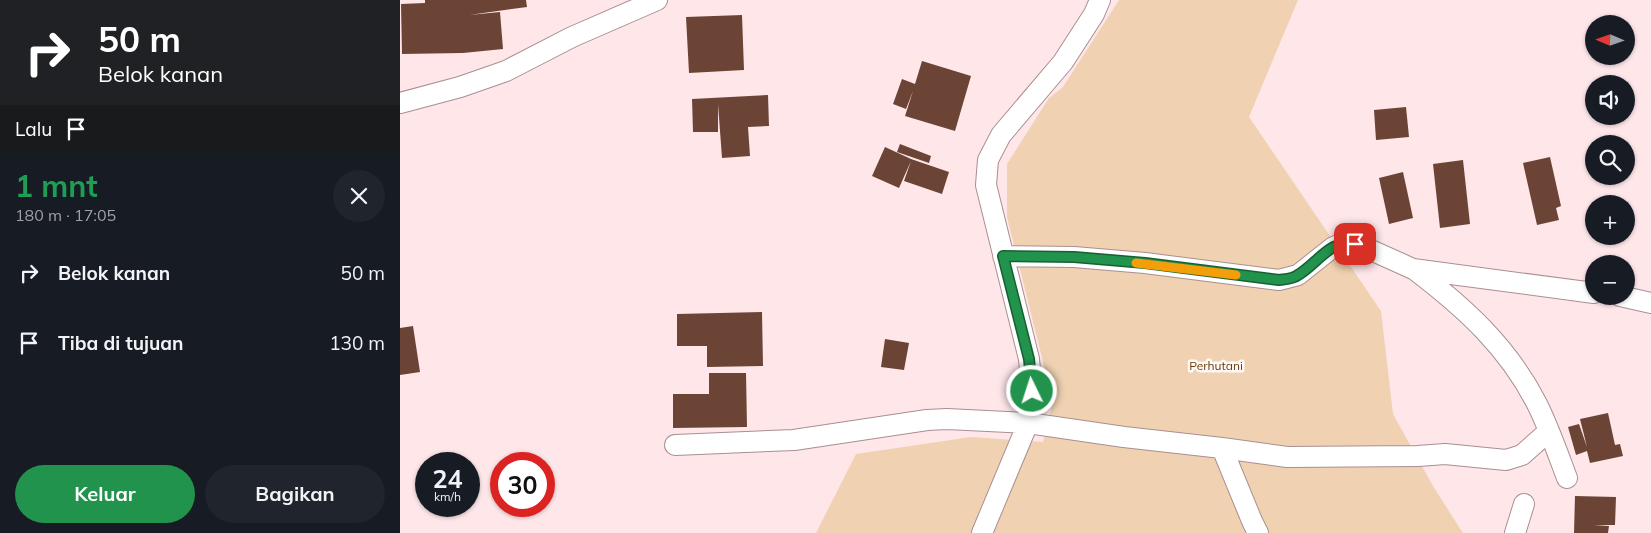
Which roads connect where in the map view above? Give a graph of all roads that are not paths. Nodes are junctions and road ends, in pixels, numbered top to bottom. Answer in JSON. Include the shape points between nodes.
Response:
{"nodes":[{"id":1,"x":657,"y":0,"type":"edge"},
{"id":2,"x":1100,"y":0,"type":"edge"},
{"id":3,"x":400,"y":103,"type":"edge"},
{"id":4,"x":1003,"y":256,"type":"junction"},
{"id":5,"x":1413,"y":268,"type":"junction"},
{"id":6,"x":1585,"y":292,"type":"edge"},
{"id":7,"x":1635,"y":299,"type":"edge"},
{"id":8,"x":1651,"y":303,"type":"edge"},
{"id":9,"x":1028,"y":423,"type":"junction"},
{"id":10,"x":1548,"y":431,"type":"junction"},
{"id":11,"x":675,"y":445,"type":"dead end"},
{"id":12,"x":1222,"y":448,"type":"junction"},
{"id":13,"x":1567,"y":478,"type":"dead end"},
{"id":14,"x":1524,"y":504,"type":"dead end"},
{"id":15,"x":982,"y":533,"type":"edge"},
{"id":16,"x":1258,"y":533,"type":"edge"},
{"id":17,"x":1515,"y":533,"type":"edge"}],
"edges":[{"from":1,"to":3,"type":"street","via":[[572,37],[506,71]]},
{"from":2,"to":4,"type":"street","via":[[1062,62],[1000,135],[988,160],[986,185]]},
{"from":4,"to":5,"type":"street","via":[[1145,263],[1279,280],[1298,275],[1332,248],[1346,243],[1362,246]]},
{"from":4,"to":9,"type":"street","via":[[1031,370]]},
{"from":5,"to":6,"type":"street"},
{"from":5,"to":10,"type":"street","via":[[1454,299],[1490,335],[1526,386]]},
{"from":7,"to":8,"type":"street"},
{"from":9,"to":11,"type":"street","via":[[927,420],[794,440]]},
{"from":9,"to":12,"type":"street"},
{"from":9,"to":15,"type":"street"},
{"from":10,"to":12,"type":"street","via":[[1522,454],[1506,460],[1445,454],[1286,458]]},
{"from":10,"to":13,"type":"street"},
{"from":12,"to":16,"type":"street"},
{"from":14,"to":17,"type":"street"}]}
